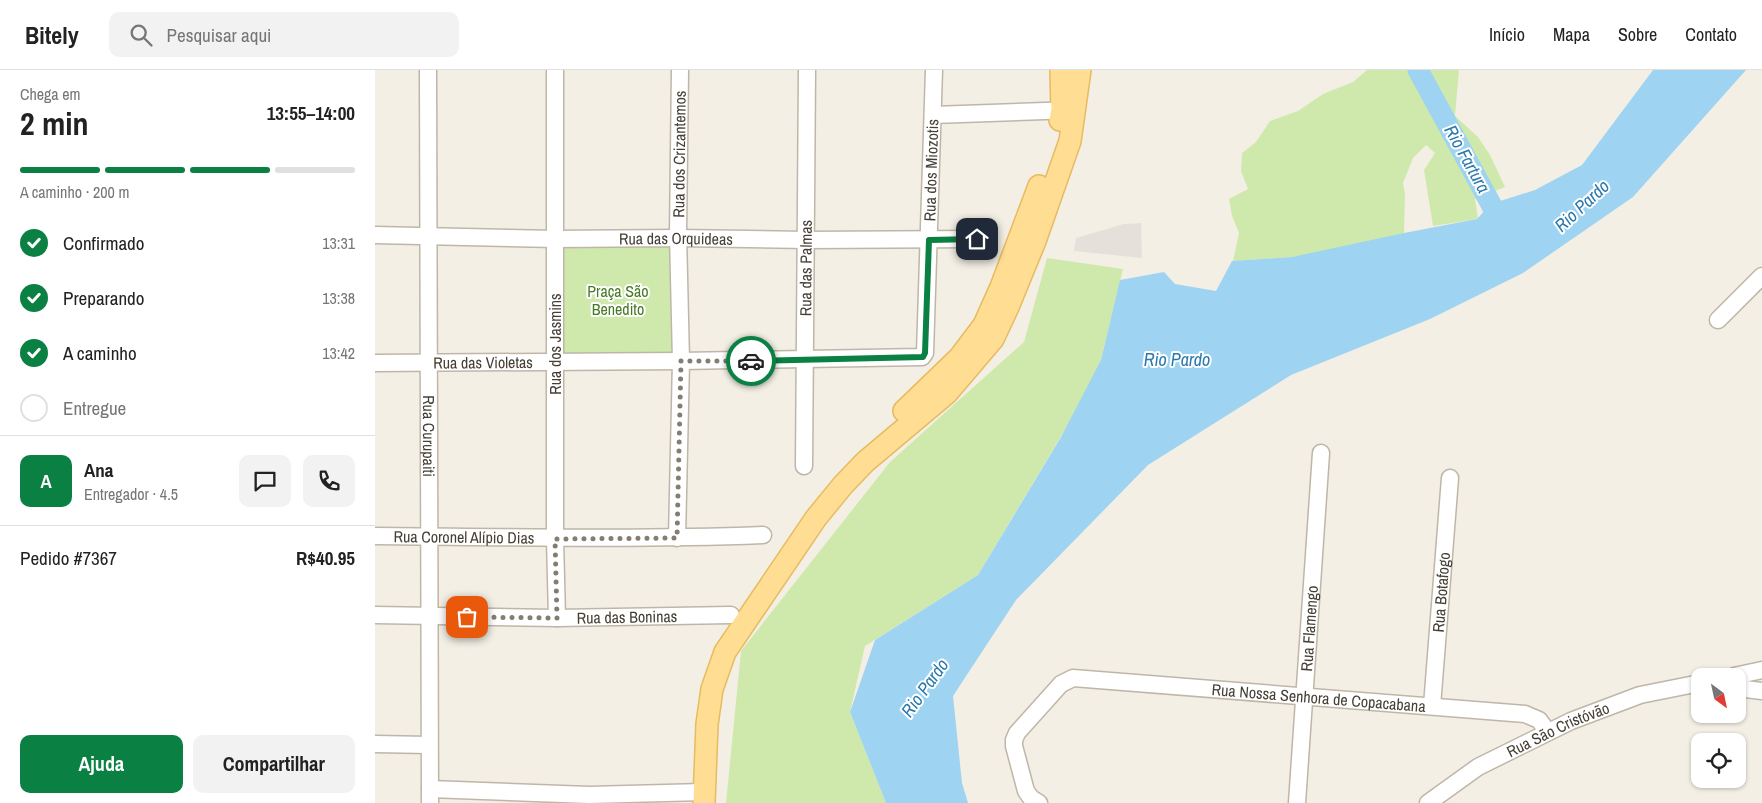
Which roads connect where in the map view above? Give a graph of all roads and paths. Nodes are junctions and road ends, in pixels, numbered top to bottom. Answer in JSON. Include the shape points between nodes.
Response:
{"nodes":[{"id":1,"x":428,"y":70,"type":"edge"},
{"id":2,"x":555,"y":70,"type":"edge"},
{"id":3,"x":680,"y":70,"type":"edge"},
{"id":4,"x":807,"y":70,"type":"edge"},
{"id":5,"x":934,"y":70,"type":"edge"},
{"id":6,"x":1061,"y":70,"type":"edge"},
{"id":7,"x":1080,"y":70,"type":"edge"},
{"id":8,"x":1069,"y":110,"type":"junction"},
{"id":9,"x":933,"y":115,"type":"junction"},
{"id":10,"x":375,"y":235,"type":"edge"},
{"id":11,"x":429,"y":235,"type":"junction"},
{"id":12,"x":678,"y":238,"type":"junction"},
{"id":13,"x":555,"y":239,"type":"junction"},
{"id":14,"x":977,"y":239,"type":"dead end"},
{"id":15,"x":806,"y":240,"type":"junction"},
{"id":16,"x":929,"y":240,"type":"junction"},
{"id":17,"x":1762,"y":276,"type":"edge"},
{"id":18,"x":1718,"y":320,"type":"dead end"},
{"id":19,"x":920,"y":358,"type":"joint"},
{"id":20,"x":805,"y":360,"type":"junction"},
{"id":21,"x":429,"y":361,"type":"junction"},
{"id":22,"x":681,"y":361,"type":"junction"},
{"id":23,"x":555,"y":362,"type":"junction"},
{"id":24,"x":375,"y":363,"type":"edge"},
{"id":25,"x":1321,"y":453,"type":"dead end"},
{"id":26,"x":804,"y":466,"type":"dead end"},
{"id":27,"x":1450,"y":478,"type":"dead end"},
{"id":28,"x":763,"y":535,"type":"dead end"},
{"id":29,"x":375,"y":536,"type":"edge"},
{"id":30,"x":430,"y":536,"type":"junction"},
{"id":31,"x":677,"y":538,"type":"junction"},
{"id":32,"x":555,"y":539,"type":"junction"},
{"id":33,"x":375,"y":615,"type":"edge"},
{"id":34,"x":431,"y":616,"type":"junction"},
{"id":35,"x":731,"y":616,"type":"junction"},
{"id":36,"x":557,"y":618,"type":"junction"},
{"id":37,"x":1762,"y":670,"type":"edge"},
{"id":38,"x":1746,"y":673,"type":"edge"},
{"id":39,"x":1691,"y":685,"type":"edge"},
{"id":40,"x":1746,"y":689,"type":"edge"},
{"id":41,"x":1762,"y":691,"type":"edge"},
{"id":42,"x":1305,"y":696,"type":"junction"},
{"id":43,"x":1432,"y":706,"type":"junction"},
{"id":44,"x":1549,"y":732,"type":"junction"},
{"id":45,"x":375,"y":744,"type":"edge"},
{"id":46,"x":429,"y":745,"type":"junction"},
{"id":47,"x":430,"y":796,"type":"edge"},
{"id":48,"x":698,"y":797,"type":"edge"},
{"id":49,"x":589,"y":799,"type":"edge"},
{"id":50,"x":1039,"y":803,"type":"edge"},
{"id":51,"x":1297,"y":803,"type":"edge"},
{"id":52,"x":1428,"y":803,"type":"edge"}],
"edges":[{"from":1,"to":11,"type":"street","name":"Rua Curupaiti"},
{"from":2,"to":13,"type":"street","name":"Rua dos Jasmins"},
{"from":3,"to":12,"type":"street","name":"Rua dos Crizantemos"},
{"from":4,"to":15,"type":"street","name":"Rua das Palmas"},
{"from":5,"to":9,"type":"street","name":"Rua dos Miozotis"},
{"from":6,"to":8,"type":"main road"},
{"from":7,"to":8,"type":"main road"},
{"from":8,"to":9,"type":"street"},
{"from":8,"to":35,"type":"main road","via":[[984,325],[959,358],[867,443],[822,491]]},
{"from":8,"to":48,"type":"main road","via":[[1070,141],[1038,232],[993,340],[947,393],[865,462],[843,485],[816,518],[725,652],[712,689]]},
{"from":9,"to":16,"type":"street","name":"Rua dos Miozotis"},
{"from":10,"to":11,"type":"street","name":"Rua das Orquideas"},
{"from":11,"to":13,"type":"street","name":"Rua das Orquideas"},
{"from":11,"to":21,"type":"street","name":"Rua Curupaiti"},
{"from":12,"to":13,"type":"street","name":"Rua das Orquideas"},
{"from":12,"to":15,"type":"street","name":"Rua das Orquideas"},
{"from":12,"to":22,"type":"street","name":"Rua dos Crizantemos"},
{"from":13,"to":23,"type":"street","name":"Rua dos Jasmins"},
{"from":14,"to":16,"type":"street","name":"Rua das Orquideas"},
{"from":15,"to":16,"type":"street","name":"Rua das Orquideas"},
{"from":15,"to":20,"type":"street","name":"Rua das Palmas"},
{"from":16,"to":19,"type":"street","name":"Rua dos Miozotis","via":[[925,353]]},
{"from":17,"to":18,"type":"street"},
{"from":19,"to":20,"type":"street","name":"Rua das Violetas"},
{"from":20,"to":22,"type":"street","name":"Rua das Violetas"},
{"from":20,"to":26,"type":"street","name":"Rua das Palmas"},
{"from":21,"to":23,"type":"street","name":"Rua das Violetas"},
{"from":21,"to":24,"type":"street","name":"Rua das Violetas"},
{"from":21,"to":30,"type":"street","name":"Rua Curupaiti"},
{"from":22,"to":23,"type":"street","name":"Rua das Violetas"},
{"from":22,"to":31,"type":"street","name":"Rua dos Crizantemos"},
{"from":23,"to":32,"type":"street","name":"Rua dos Jasmins"},
{"from":25,"to":42,"type":"street","name":"Rua Flamengo"},
{"from":27,"to":43,"type":"street","name":"Rua Botafogo"},
{"from":28,"to":31,"type":"street","name":"Rua Coronel Alípio Dias"},
{"from":29,"to":30,"type":"street","name":"Rua Coronel Alípio Dias"},
{"from":30,"to":32,"type":"street","name":"Rua Coronel Alípio Dias"},
{"from":30,"to":34,"type":"street","name":"Rua Curupaiti"},
{"from":31,"to":32,"type":"street","name":"Rua Coronel Alípio Dias"},
{"from":32,"to":36,"type":"street","name":"Rua dos Jasmins"},
{"from":33,"to":34,"type":"street","name":"Rua das Boninas"},
{"from":34,"to":36,"type":"street","name":"Rua das Boninas"},
{"from":34,"to":46,"type":"street","name":"Rua Curupaiti"},
{"from":35,"to":36,"type":"street","name":"Rua das Boninas"},
{"from":35,"to":48,"type":"main road","via":[[718,637],[695,699]]},
{"from":37,"to":38,"type":"street"},
{"from":39,"to":44,"type":"street","name":"Rua São Cristóvão","via":[[1640,695]]},
{"from":40,"to":41,"type":"street"},
{"from":42,"to":43,"type":"street","name":"Rua Nossa Senhora de Copacabana"},
{"from":42,"to":50,"type":"street","name":"Rua Nossa Senhora de Copacabana","via":[[1070,679],[1061,684],[1015,738],[1014,746],[1027,791]]},
{"from":42,"to":51,"type":"street","name":"Rua Flamengo"},
{"from":43,"to":44,"type":"street","name":"Rua Nossa Senhora de Copacabana","via":[[1525,714],[1539,720]]},
{"from":44,"to":52,"type":"street","name":"Rua São Cristóvão","via":[[1478,767]]},
{"from":45,"to":46,"type":"street"},
{"from":46,"to":47,"type":"street","name":"Rua Curupaiti"},
{"from":47,"to":49,"type":"street"},
{"from":48,"to":49,"type":"street"}]}
